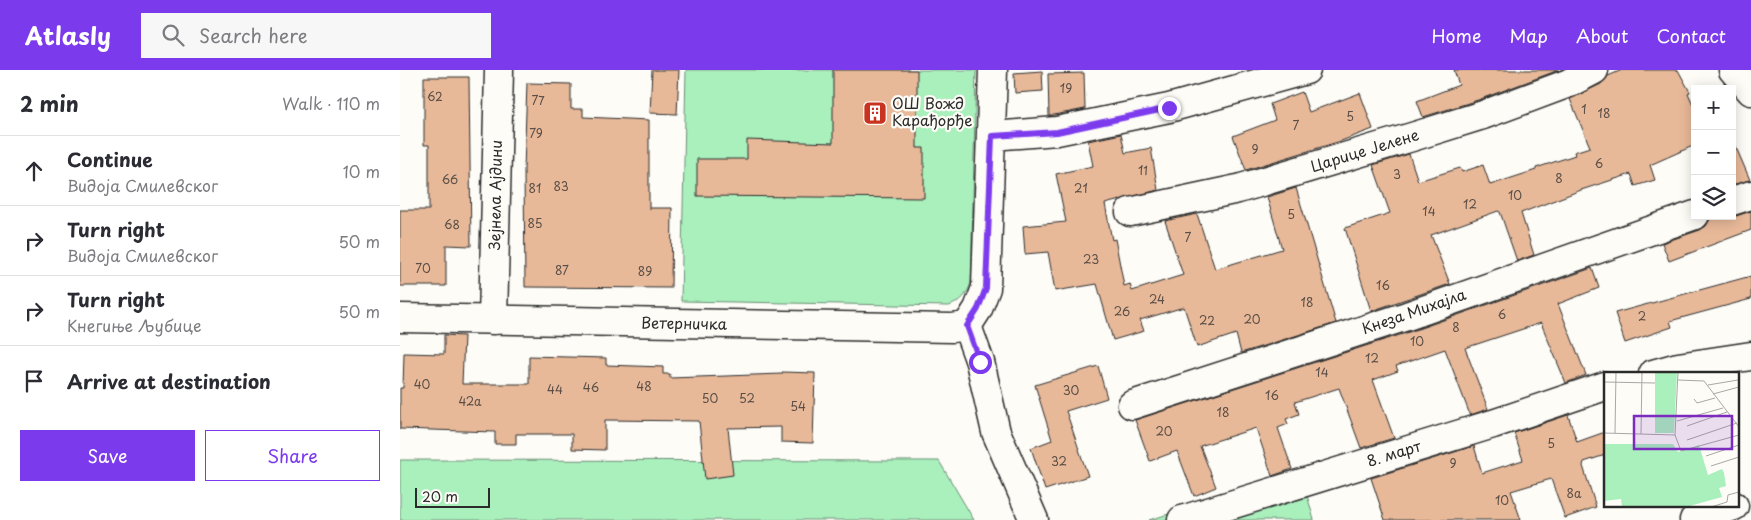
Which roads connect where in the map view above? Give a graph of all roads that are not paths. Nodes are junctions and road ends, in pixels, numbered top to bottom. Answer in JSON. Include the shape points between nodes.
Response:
{"nodes":[{"id":1,"x":499,"y":70,"type":"edge"},
{"id":2,"x":993,"y":70,"type":"edge"},
{"id":3,"x":1306,"y":70,"type":"edge"},
{"id":4,"x":1594,"y":70,"type":"edge"},
{"id":5,"x":1733,"y":70,"type":"edge"},
{"id":6,"x":1751,"y":91,"type":"edge"},
{"id":7,"x":992,"y":136,"type":"junction"},
{"id":8,"x":1751,"y":195,"type":"edge"},
{"id":9,"x":1736,"y":200,"type":"edge"},
{"id":10,"x":1130,"y":212,"type":"dead end"},
{"id":11,"x":1691,"y":215,"type":"edge"},
{"id":12,"x":400,"y":318,"type":"edge"},
{"id":13,"x":493,"y":320,"type":"junction"},
{"id":14,"x":967,"y":326,"type":"junction"},
{"id":15,"x":1751,"y":356,"type":"edge"},
{"id":16,"x":1660,"y":372,"type":"edge"},
{"id":17,"x":1604,"y":386,"type":"edge"},
{"id":18,"x":1132,"y":405,"type":"dead end"},
{"id":19,"x":1751,"y":501,"type":"edge"},
{"id":20,"x":1738,"y":505,"type":"edge"},
{"id":21,"x":1730,"y":508,"type":"edge"},
{"id":22,"x":1034,"y":520,"type":"edge"},
{"id":23,"x":1182,"y":520,"type":"edge"},
{"id":24,"x":1694,"y":520,"type":"edge"}],
"edges":[{"from":1,"to":13,"type":"street","name":"Зејнела Ајдини"},
{"from":2,"to":7,"type":"street"},
{"from":3,"to":7,"type":"street","via":[[1169,108],[1057,132]]},
{"from":4,"to":10,"type":"street","name":"Царице Јелене","via":[[1569,83],[1483,115],[1412,137],[1238,189]]},
{"from":5,"to":6,"type":"street"},
{"from":7,"to":14,"type":"street","via":[[986,288]]},
{"from":8,"to":9,"type":"street"},
{"from":11,"to":18,"type":"street","name":"Кнеза Михајла","via":[[1407,316]]},
{"from":12,"to":13,"type":"street","name":"Ветерничка"},
{"from":13,"to":14,"type":"street","name":"Ветерничка"},
{"from":14,"to":22,"type":"street","via":[[980,362],[996,432]]},
{"from":15,"to":16,"type":"street"},
{"from":17,"to":23,"type":"street","name":"8. март","via":[[1494,424]]},
{"from":19,"to":20,"type":"street"},
{"from":21,"to":24,"type":"street"}]}
